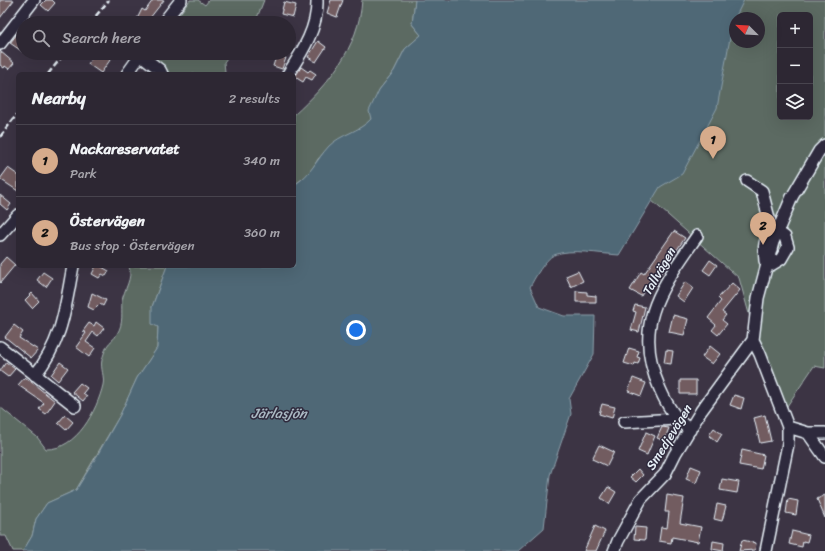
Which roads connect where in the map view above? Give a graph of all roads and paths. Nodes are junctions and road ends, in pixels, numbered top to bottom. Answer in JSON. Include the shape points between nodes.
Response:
{"nodes":[{"id":1,"x":34,"y":0,"type":"edge"},
{"id":2,"x":181,"y":0,"type":"edge"},
{"id":3,"x":317,"y":0,"type":"edge"},
{"id":4,"x":22,"y":16,"type":"edge"},
{"id":5,"x":168,"y":16,"type":"edge"},
{"id":6,"x":16,"y":23,"type":"edge"},
{"id":7,"x":0,"y":44,"type":"edge"},
{"id":8,"x":138,"y":60,"type":"edge"},
{"id":9,"x":149,"y":60,"type":"edge"},
{"id":10,"x":128,"y":72,"type":"edge"},
{"id":11,"x":161,"y":72,"type":"edge"},
{"id":12,"x":289,"y":72,"type":"edge"},
{"id":13,"x":825,"y":146,"type":"edge"},
{"id":14,"x":747,"y":181,"type":"dead end"},
{"id":15,"x":16,"y":217,"type":"edge"},
{"id":16,"x":775,"y":230,"type":"junction"},
{"id":17,"x":0,"y":235,"type":"edge"},
{"id":18,"x":697,"y":236,"type":"dead end"},
{"id":19,"x":768,"y":264,"type":"junction"},
{"id":20,"x":73,"y":268,"type":"edge"},
{"id":21,"x":753,"y":340,"type":"junction"},
{"id":22,"x":0,"y":347,"type":"edge"},
{"id":23,"x":35,"y":375,"type":"junction"},
{"id":24,"x":75,"y":406,"type":"dead end"},
{"id":25,"x":676,"y":419,"type":"junction"},
{"id":26,"x":624,"y":422,"type":"dead end"},
{"id":27,"x":788,"y":427,"type":"junction"},
{"id":28,"x":690,"y":430,"type":"junction"},
{"id":29,"x":808,"y":433,"type":"junction"},
{"id":30,"x":825,"y":433,"type":"edge"},
{"id":31,"x":825,"y":457,"type":"edge"},
{"id":32,"x":614,"y":551,"type":"edge"},
{"id":33,"x":766,"y":551,"type":"edge"}],
"edges":[{"from":1,"to":4,"type":"street"},
{"from":2,"to":5,"type":"street"},
{"from":3,"to":12,"type":"street","via":[[314,24],[309,38]]},
{"from":6,"to":7,"type":"street"},
{"from":8,"to":10,"type":"street"},
{"from":9,"to":11,"type":"street"},
{"from":13,"to":16,"type":"street","via":[[792,197]]},
{"from":14,"to":16,"type":"street","via":[[762,191]]},
{"from":15,"to":17,"type":"street"},
{"from":16,"to":19,"type":"street"},
{"from":16,"to":19,"type":"street","via":[[785,237],[788,247],[781,259],[775,264]]},
{"from":18,"to":25,"type":"street","name":"Tallvägen","via":[[657,298],[652,312],[648,343],[652,371]]},
{"from":19,"to":21,"type":"street","via":[[758,298]]},
{"from":20,"to":23,"type":"street","via":[[54,347]]},
{"from":21,"to":27,"type":"street"},
{"from":21,"to":28,"type":"street","name":"Smedjevägen"},
{"from":22,"to":23,"type":"street"},
{"from":23,"to":24,"type":"street"},
{"from":25,"to":26,"type":"street"},
{"from":25,"to":28,"type":"street","name":"Tallvägen"},
{"from":27,"to":29,"type":"street"},
{"from":27,"to":33,"type":"street","via":[[788,444]]},
{"from":28,"to":32,"type":"street","name":"Smedjevägen","via":[[665,474],[641,499]]},
{"from":29,"to":30,"type":"street"},
{"from":29,"to":31,"type":"street"}]}
